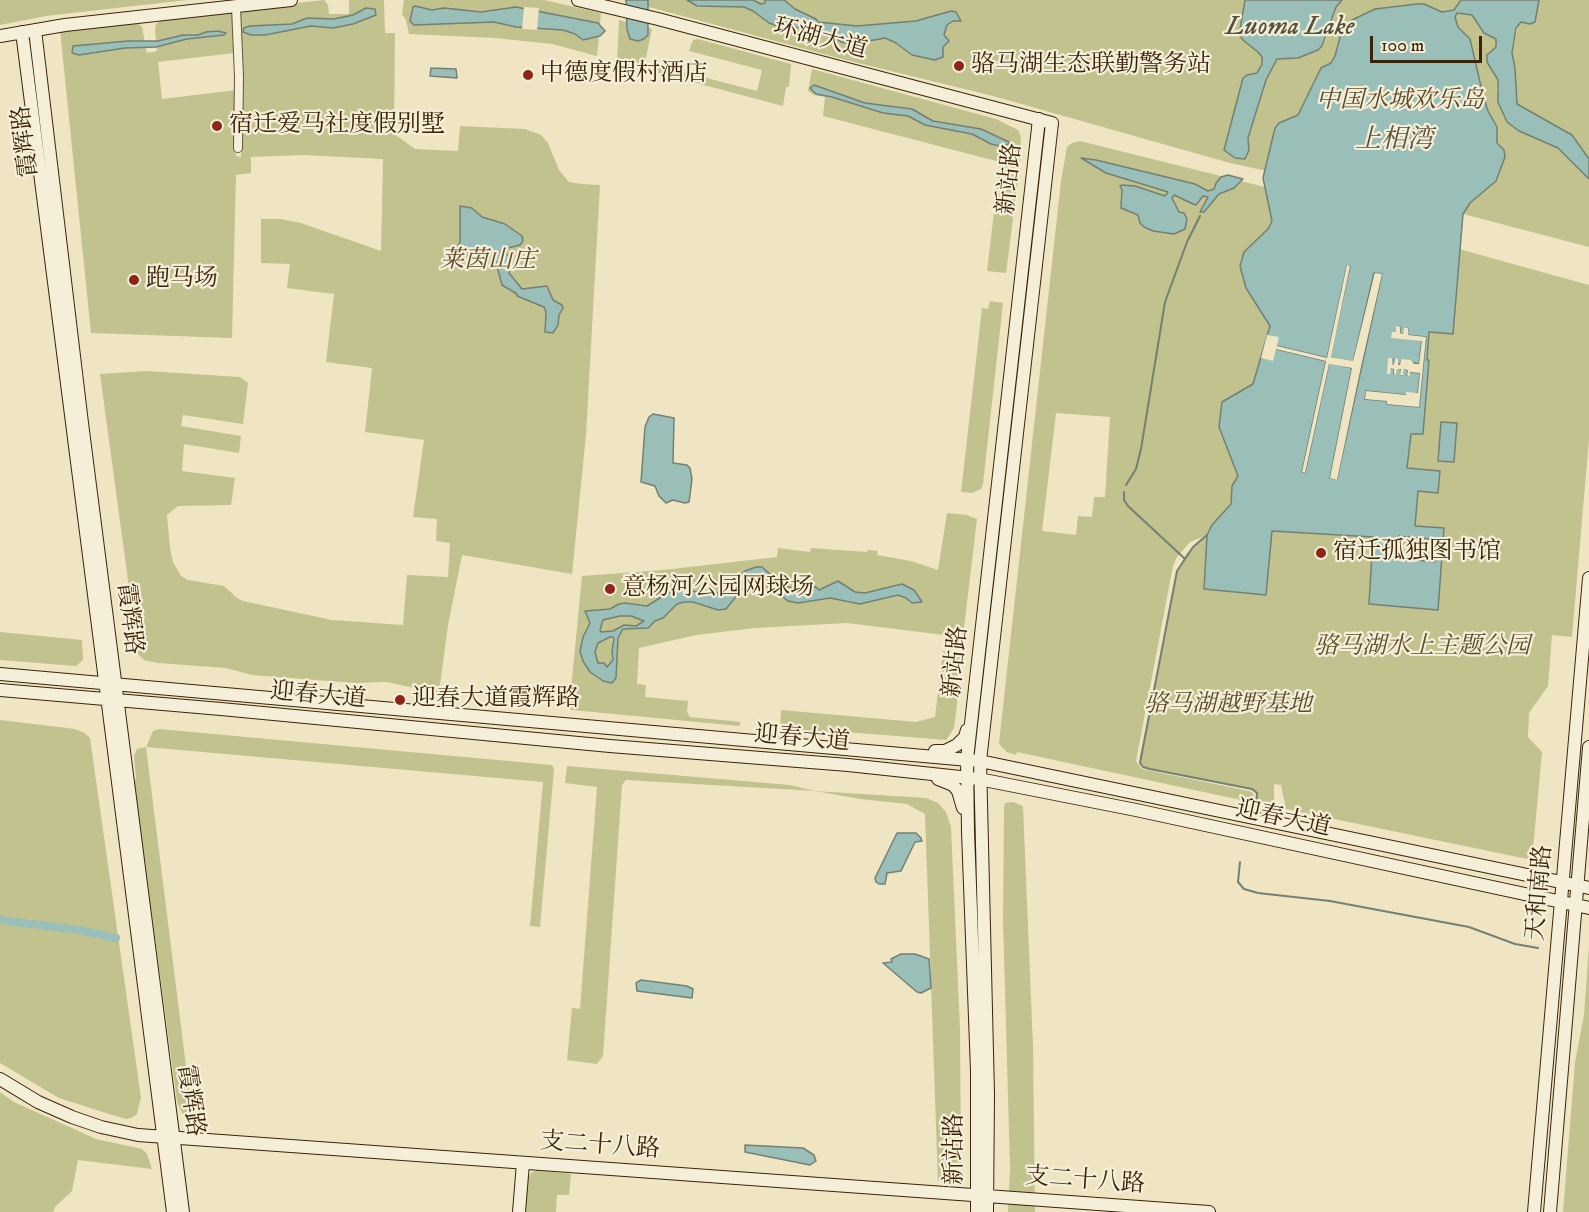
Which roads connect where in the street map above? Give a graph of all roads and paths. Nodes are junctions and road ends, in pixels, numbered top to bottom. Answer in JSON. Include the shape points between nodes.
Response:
{"nodes":[{"id":1,"x":291,"y":0,"type":"edge"},
{"id":2,"x":578,"y":0,"type":"edge"},
{"id":3,"x":236,"y":6,"type":"junction"},
{"id":4,"x":35,"y":30,"type":"junction"},
{"id":5,"x":22,"y":32,"type":"junction"},
{"id":6,"x":0,"y":36,"type":"edge"},
{"id":7,"x":1039,"y":119,"type":"junction"},
{"id":8,"x":1052,"y":123,"type":"joint"},
{"id":9,"x":238,"y":148,"type":"dead end"},
{"id":10,"x":1589,"y":578,"type":"edge"},
{"id":11,"x":0,"y":674,"type":"edge"},
{"id":12,"x":45,"y":678,"type":"junction"},
{"id":13,"x":110,"y":684,"type":"junction"},
{"id":14,"x":0,"y":690,"type":"edge"},
{"id":15,"x":189,"y":691,"type":"junction"},
{"id":16,"x":43,"y":695,"type":"junction"},
{"id":17,"x":112,"y":701,"type":"junction"},
{"id":18,"x":188,"y":706,"type":"junction"},
{"id":19,"x":973,"y":709,"type":"junction"},
{"id":20,"x":1589,"y":747,"type":"edge"},
{"id":21,"x":837,"y":748,"type":"junction"},
{"id":22,"x":909,"y":754,"type":"junction"},
{"id":23,"x":974,"y":760,"type":"junction"},
{"id":24,"x":848,"y":765,"type":"junction"},
{"id":25,"x":908,"y":771,"type":"junction"},
{"id":26,"x":973,"y":778,"type":"junction"},
{"id":27,"x":968,"y":832,"type":"junction"},
{"id":28,"x":1563,"y":883,"type":"junction"},
{"id":29,"x":1583,"y":887,"type":"edge"},
{"id":30,"x":1561,"y":901,"type":"junction"},
{"id":31,"x":1575,"y":905,"type":"junction"},
{"id":32,"x":1589,"y":908,"type":"edge"},
{"id":33,"x":0,"y":1079,"type":"edge"},
{"id":34,"x":168,"y":1138,"type":"junction"},
{"id":35,"x":523,"y":1163,"type":"junction"},
{"id":36,"x":982,"y":1196,"type":"junction"},
{"id":37,"x":173,"y":1212,"type":"edge"},
{"id":38,"x":183,"y":1212,"type":"edge"},
{"id":39,"x":519,"y":1212,"type":"edge"},
{"id":40,"x":977,"y":1212,"type":"edge"},
{"id":41,"x":987,"y":1212,"type":"edge"},
{"id":42,"x":1209,"y":1212,"type":"edge"},
{"id":43,"x":1534,"y":1212,"type":"edge"},
{"id":44,"x":1550,"y":1212,"type":"edge"}],
"edges":[{"from":1,"to":3,"type":"street"},
{"from":2,"to":7,"type":"street","name":"环湖大道"},
{"from":3,"to":4,"type":"street"},
{"from":3,"to":9,"type":"street"},
{"from":4,"to":5,"type":"street"},
{"from":4,"to":13,"type":"street","name":"霞辉路"},
{"from":5,"to":6,"type":"street"},
{"from":5,"to":13,"type":"street","name":"霞辉路"},
{"from":7,"to":8,"type":"street","name":"环湖大道"},
{"from":7,"to":19,"type":"street","name":"新站路"},
{"from":8,"to":23,"type":"street","name":"新站路"},
{"from":10,"to":28,"type":"street","name":"天和南路"},
{"from":11,"to":12,"type":"street","name":"迎春大道"},
{"from":12,"to":13,"type":"street","name":"迎春大道"},
{"from":12,"to":16,"type":"street"},
{"from":13,"to":15,"type":"street","name":"迎春大道"},
{"from":13,"to":17,"type":"street","name":"霞辉路"},
{"from":14,"to":16,"type":"street","name":"迎春大道"},
{"from":15,"to":18,"type":"street"},
{"from":15,"to":21,"type":"street","name":"迎春大道"},
{"from":16,"to":17,"type":"street","name":"迎春大道"},
{"from":17,"to":18,"type":"street","name":"迎春大道"},
{"from":17,"to":34,"type":"street","name":"霞辉路"},
{"from":18,"to":24,"type":"street","name":"迎春大道"},
{"from":19,"to":21,"type":"street","via":[[965,737],[945,751]]},
{"from":19,"to":23,"type":"street","name":"新站路"},
{"from":20,"to":29,"type":"street","name":"天和南路"},
{"from":21,"to":22,"type":"street","name":"迎春大道"},
{"from":22,"to":23,"type":"street","name":"迎春大道"},
{"from":22,"to":25,"type":"street"},
{"from":23,"to":26,"type":"street","name":"新站路"},
{"from":23,"to":28,"type":"street","name":"迎春大道"},
{"from":24,"to":25,"type":"street","name":"迎春大道"},
{"from":24,"to":27,"type":"street","via":[[944,780],[953,785],[962,803]]},
{"from":25,"to":26,"type":"street","name":"迎春大道"},
{"from":26,"to":27,"type":"street","name":"新站路"},
{"from":26,"to":30,"type":"street","name":"迎春大道"},
{"from":26,"to":36,"type":"street","name":"新站路","via":[[988,1094]]},
{"from":27,"to":36,"type":"street","name":"新站路"},
{"from":28,"to":29,"type":"street","name":"迎春大道"},
{"from":28,"to":30,"type":"street","name":"天和南路"},
{"from":29,"to":31,"type":"street","name":"天和南路"},
{"from":30,"to":31,"type":"street","name":"迎春大道"},
{"from":30,"to":43,"type":"street","name":"天和南路"},
{"from":31,"to":32,"type":"street","name":"迎春大道"},
{"from":31,"to":44,"type":"street","name":"天和南路"},
{"from":33,"to":34,"type":"street","name":"支二十八路","via":[[38,1102],[100,1127]]},
{"from":34,"to":35,"type":"street","name":"支二十八路"},
{"from":34,"to":37,"type":"street","name":"霞辉路"},
{"from":34,"to":38,"type":"street","name":"霞辉路"},
{"from":35,"to":36,"type":"street","name":"支二十八路"},
{"from":35,"to":39,"type":"street"},
{"from":36,"to":40,"type":"street","name":"新站路"},
{"from":36,"to":41,"type":"street","name":"新站路"},
{"from":36,"to":42,"type":"street","name":"支二十八路"}]}
